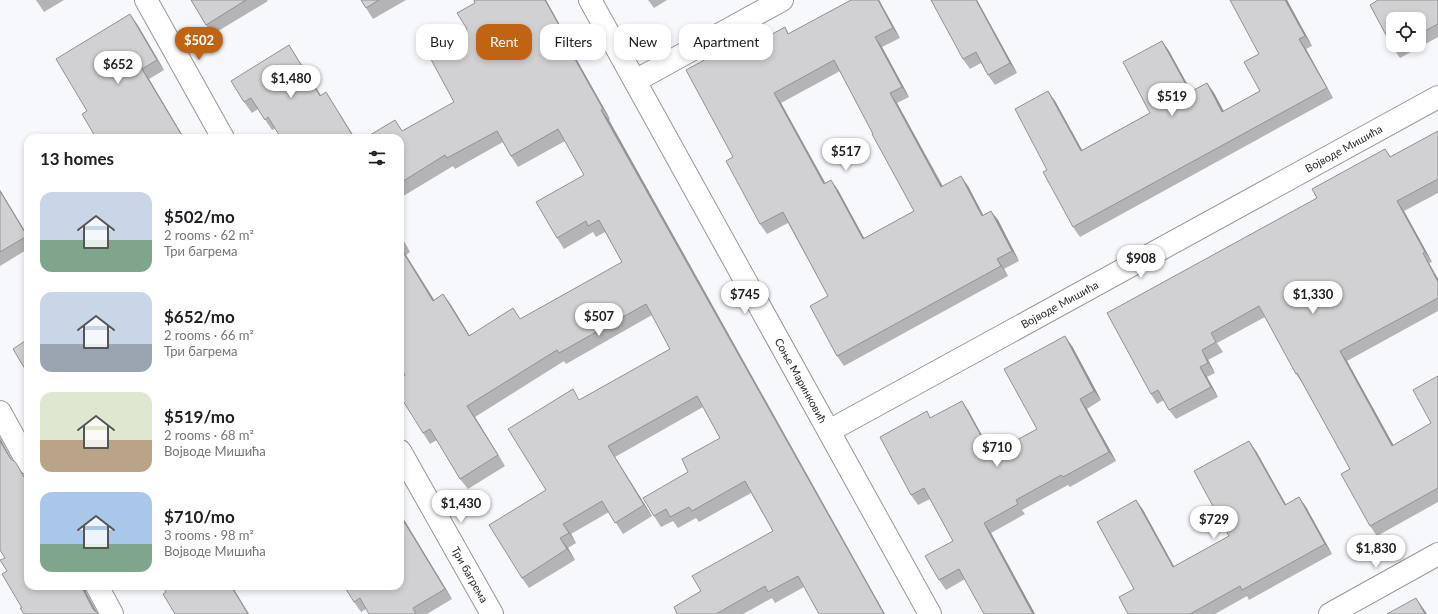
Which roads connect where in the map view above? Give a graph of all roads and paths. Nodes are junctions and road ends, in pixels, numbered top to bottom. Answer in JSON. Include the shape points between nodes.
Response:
{"nodes":[{"id":1,"x":146,"y":0,"type":"edge"},
{"id":2,"x":590,"y":0,"type":"edge"},
{"id":3,"x":782,"y":0,"type":"edge"},
{"id":4,"x":635,"y":81,"type":"junction"},
{"id":5,"x":1438,"y":97,"type":"edge"},
{"id":6,"x":221,"y":134,"type":"edge"},
{"id":7,"x":0,"y":412,"type":"edge"},
{"id":8,"x":829,"y":431,"type":"junction"},
{"id":9,"x":24,"y":456,"type":"edge"},
{"id":10,"x":404,"y":459,"type":"edge"},
{"id":11,"x":1438,"y":554,"type":"edge"},
{"id":12,"x":99,"y":590,"type":"edge"},
{"id":13,"x":112,"y":614,"type":"edge"},
{"id":14,"x":492,"y":614,"type":"edge"},
{"id":15,"x":930,"y":614,"type":"edge"},
{"id":16,"x":1330,"y":614,"type":"edge"}],
"edges":[{"from":1,"to":6,"type":"street"},
{"from":2,"to":4,"type":"street","name":"Соње Маринковић"},
{"from":3,"to":4,"type":"street"},
{"from":4,"to":8,"type":"street","name":"Соње Маринковић"},
{"from":5,"to":8,"type":"street","name":"Војводе Мишића"},
{"from":7,"to":9,"type":"street"},
{"from":8,"to":15,"type":"street","name":"Соње Маринковић"},
{"from":10,"to":14,"type":"street","name":"Три багрема"},
{"from":11,"to":16,"type":"street"},
{"from":12,"to":13,"type":"street"}]}
